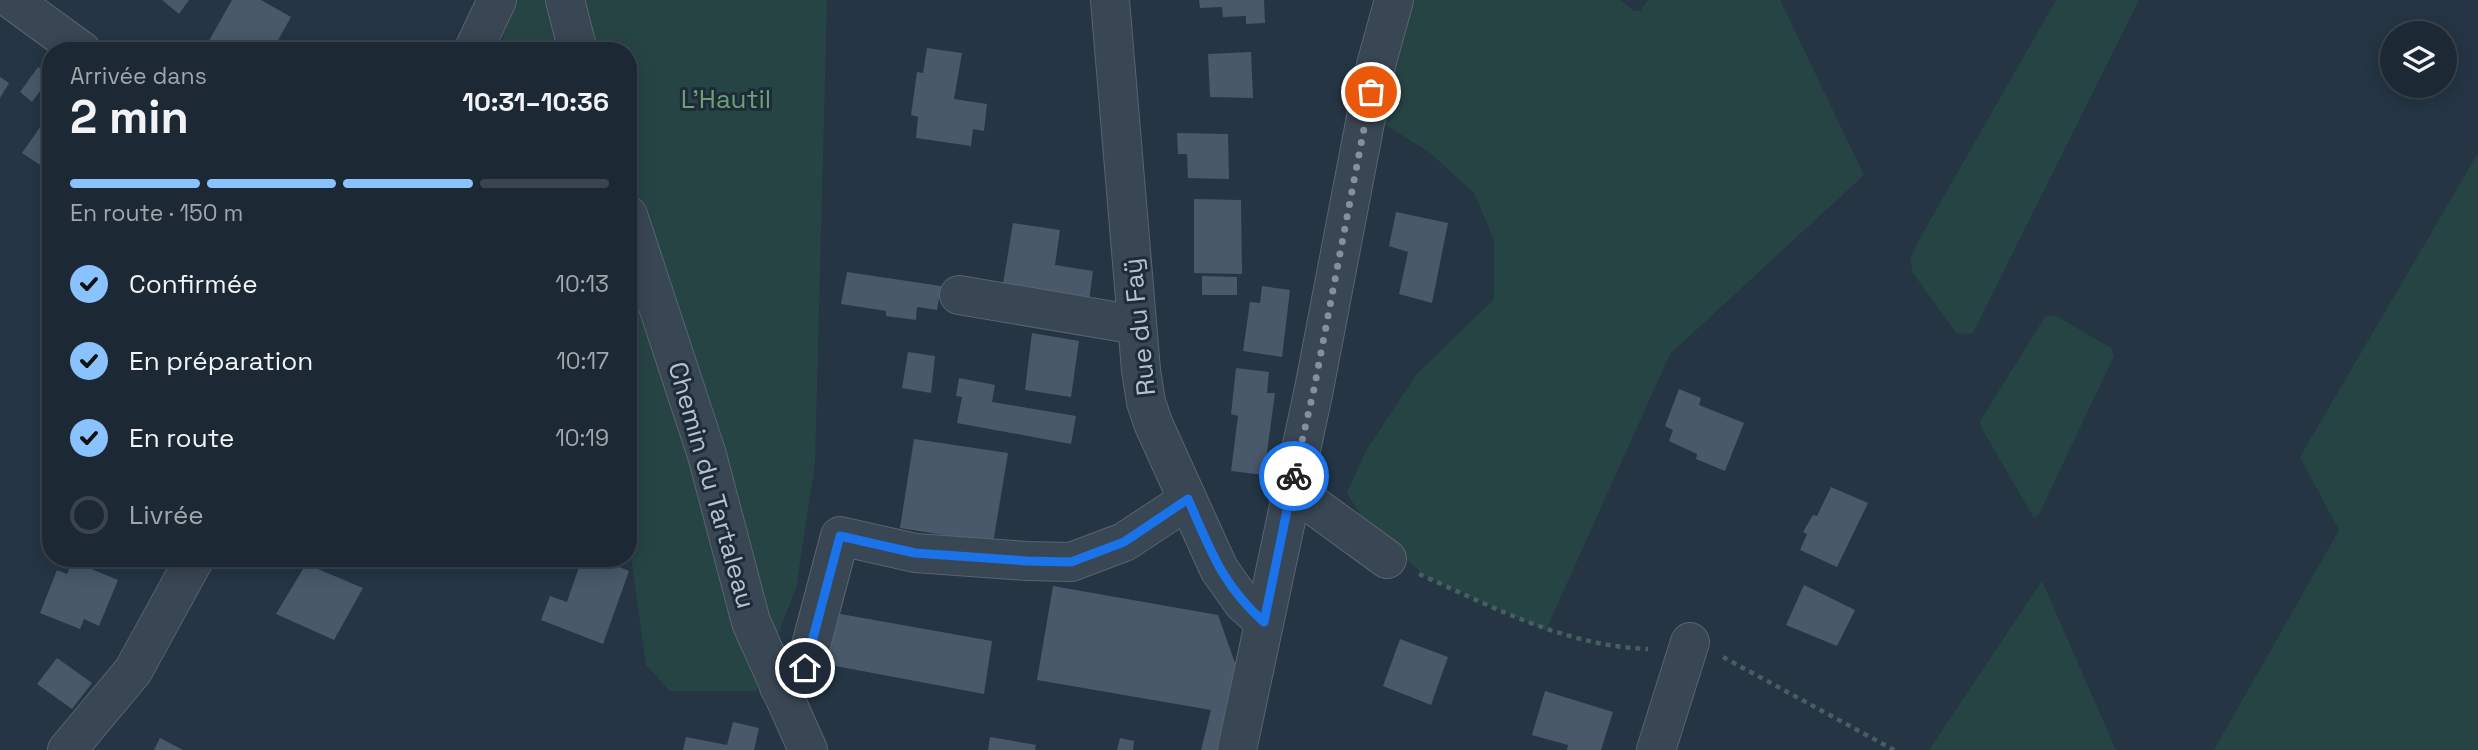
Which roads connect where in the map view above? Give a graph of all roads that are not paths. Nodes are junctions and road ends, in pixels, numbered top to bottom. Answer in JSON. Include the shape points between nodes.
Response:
{"nodes":[{"id":1,"x":12,"y":0,"type":"edge"},
{"id":2,"x":497,"y":0,"type":"edge"},
{"id":3,"x":565,"y":0,"type":"edge"},
{"id":4,"x":1110,"y":0,"type":"edge"},
{"id":5,"x":1394,"y":0,"type":"edge"},
{"id":6,"x":70,"y":42,"type":"edge"},
{"id":7,"x":477,"y":42,"type":"edge"},
{"id":8,"x":576,"y":42,"type":"edge"},
{"id":9,"x":637,"y":242,"type":"edge"},
{"id":10,"x":959,"y":295,"type":"dead end"},
{"id":11,"x":1137,"y":325,"type":"junction"},
{"id":12,"x":1291,"y":489,"type":"junction"},
{"id":13,"x":1188,"y":499,"type":"junction"},
{"id":14,"x":1387,"y":559,"type":"road end"},
{"id":15,"x":190,"y":567,"type":"edge"},
{"id":16,"x":1264,"y":622,"type":"junction"},
{"id":17,"x":1690,"y":642,"type":"road end"},
{"id":18,"x":779,"y":687,"type":"junction"},
{"id":19,"x":67,"y":750,"type":"edge"},
{"id":20,"x":807,"y":750,"type":"edge"},
{"id":21,"x":1237,"y":750,"type":"edge"},
{"id":22,"x":1656,"y":750,"type":"edge"}],
"edges":[{"from":1,"to":6,"type":"street"},
{"from":2,"to":7,"type":"street"},
{"from":3,"to":8,"type":"street"},
{"from":4,"to":11,"type":"street","name":"Rue du Faÿ"},
{"from":5,"to":12,"type":"street","via":[[1376,65]]},
{"from":9,"to":18,"type":"street","name":"Chemin du Tartaleau","via":[[708,455],[751,622]]},
{"from":10,"to":11,"type":"street"},
{"from":11,"to":13,"type":"street","name":"Rue du Faÿ","via":[[1146,402]]},
{"from":12,"to":14,"type":"street"},
{"from":12,"to":16,"type":"street"},
{"from":13,"to":16,"type":"street","name":"Rue du Faÿ","via":[[1219,569],[1242,603]]},
{"from":13,"to":18,"type":"street","via":[[1124,542],[1071,562],[915,553],[840,536],[805,668]]},
{"from":15,"to":19,"type":"street","via":[[133,671]]},
{"from":16,"to":21,"type":"street"},
{"from":17,"to":22,"type":"street"},
{"from":18,"to":20,"type":"street","name":"Chemin du Tartaleau"}]}
